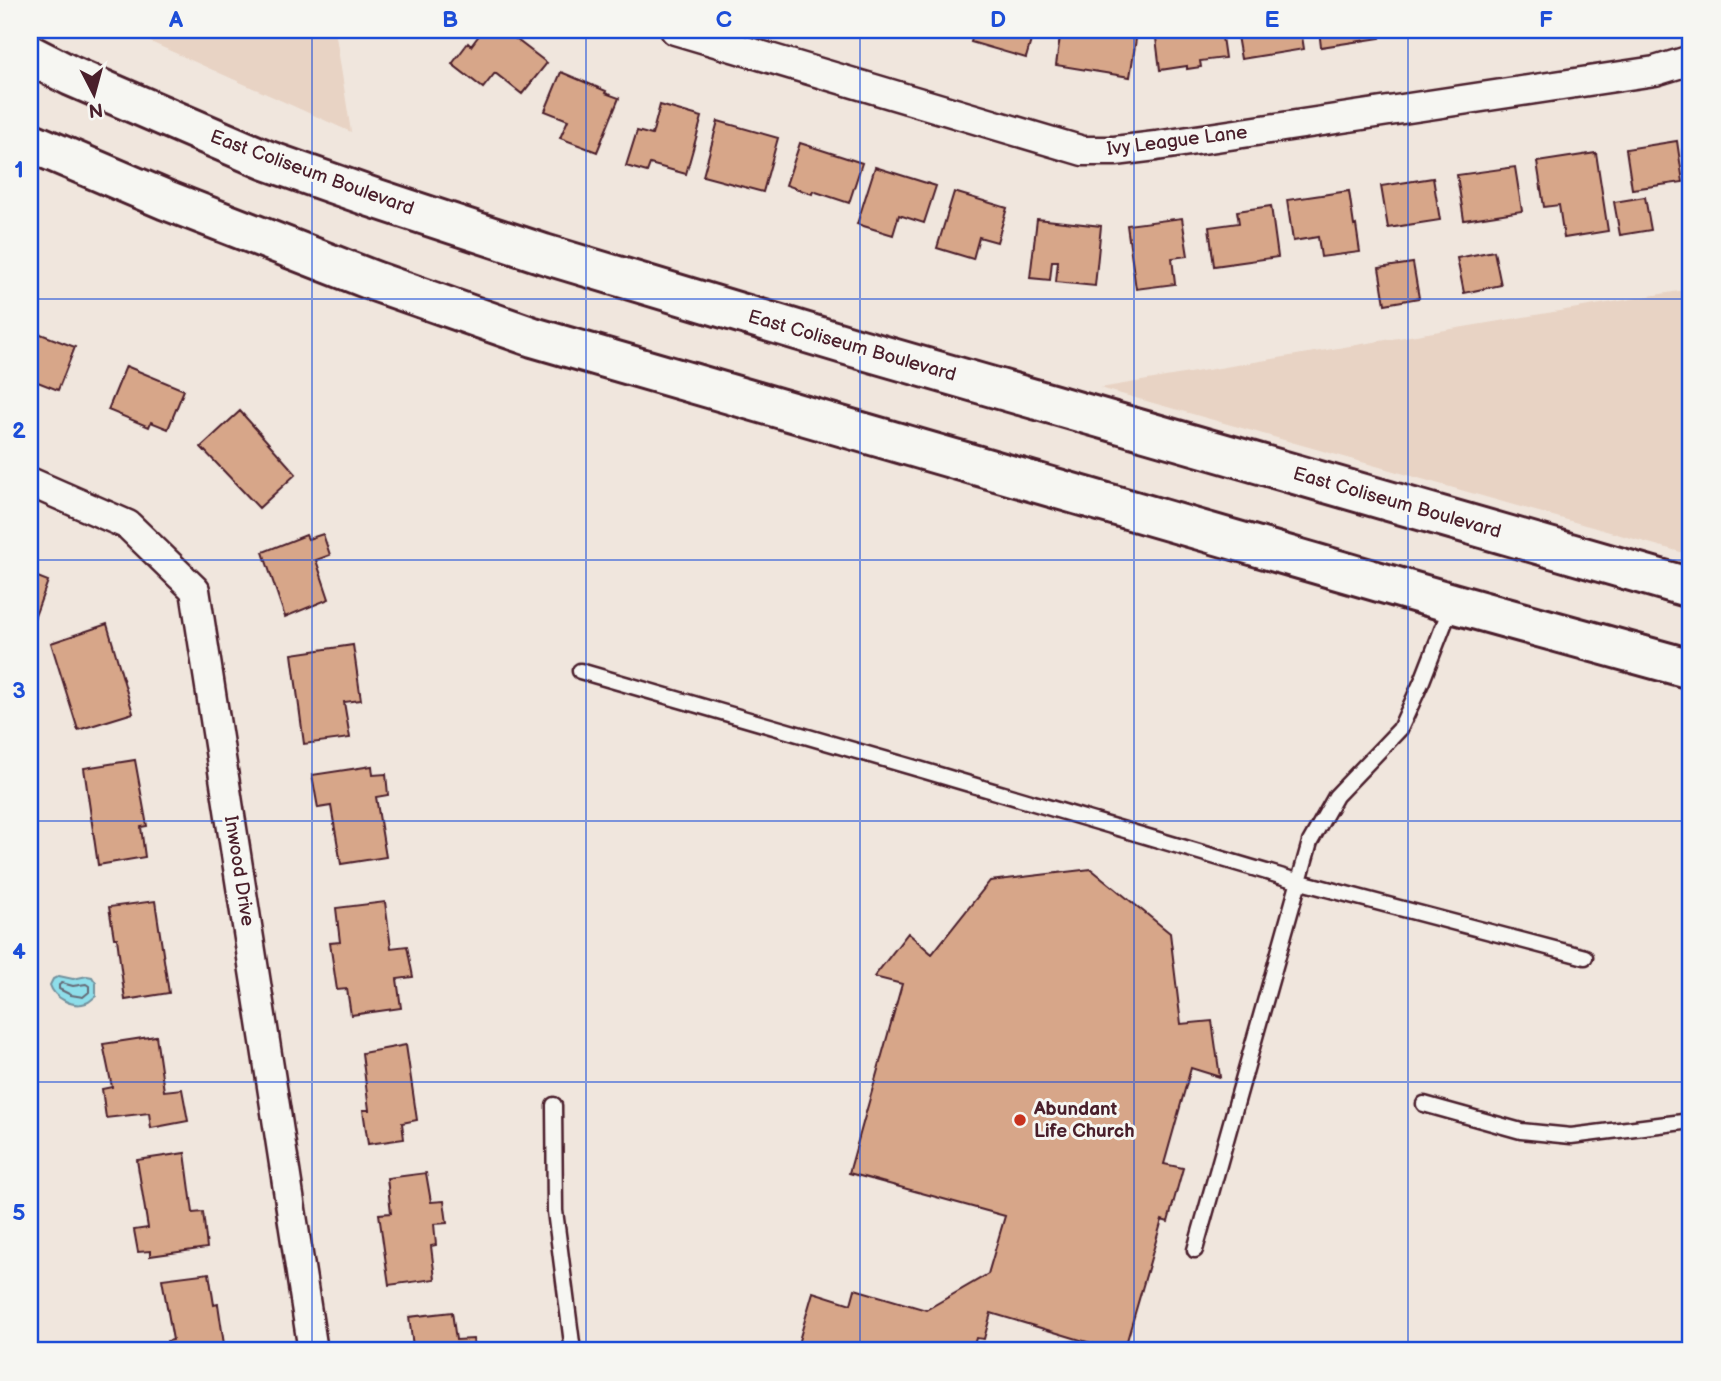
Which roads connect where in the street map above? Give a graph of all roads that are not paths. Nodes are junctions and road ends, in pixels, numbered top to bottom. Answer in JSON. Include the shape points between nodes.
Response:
{"nodes":[{"id":1,"x":675,"y":30,"type":"edge"},
{"id":2,"x":30,"y":55,"type":"edge"},
{"id":3,"x":1691,"y":60,"type":"edge"},
{"id":4,"x":30,"y":142,"type":"edge"},
{"id":5,"x":30,"y":482,"type":"edge"},
{"id":6,"x":1691,"y":588,"type":"edge"},
{"id":7,"x":1452,"y":603,"type":"junction"},
{"id":8,"x":1691,"y":669,"type":"edge"},
{"id":9,"x":580,"y":671,"type":"dead end"},
{"id":10,"x":1297,"y":881,"type":"junction"},
{"id":11,"x":1585,"y":957,"type":"dead end"},
{"id":12,"x":1423,"y":1104,"type":"dead end"},
{"id":13,"x":554,"y":1105,"type":"dead end"},
{"id":14,"x":1691,"y":1121,"type":"edge"},
{"id":15,"x":1195,"y":1250,"type":"dead end"},
{"id":16,"x":313,"y":1351,"type":"edge"},
{"id":17,"x":573,"y":1351,"type":"edge"}],
"edges":[{"from":1,"to":3,"type":"street","name":"Ivy League Lane","via":[[1083,151],[1156,146],[1655,71]]},
{"from":2,"to":6,"type":"highway","name":"East Coliseum Boulevard","via":[[266,160],[544,254]]},
{"from":4,"to":7,"type":"highway","via":[[374,281],[533,337]]},
{"from":5,"to":16,"type":"street","name":"Inwood Drive","via":[[128,524],[195,590]]},
{"from":7,"to":8,"type":"highway"},
{"from":7,"to":10,"type":"lane","via":[[1400,729],[1336,796],[1310,842]]},
{"from":9,"to":10,"type":"lane"},
{"from":10,"to":11,"type":"lane"},
{"from":10,"to":15,"type":"lane"},
{"from":12,"to":14,"type":"lane","via":[[1521,1131],[1571,1136]]},
{"from":13,"to":17,"type":"lane","via":[[555,1211]]}]}
